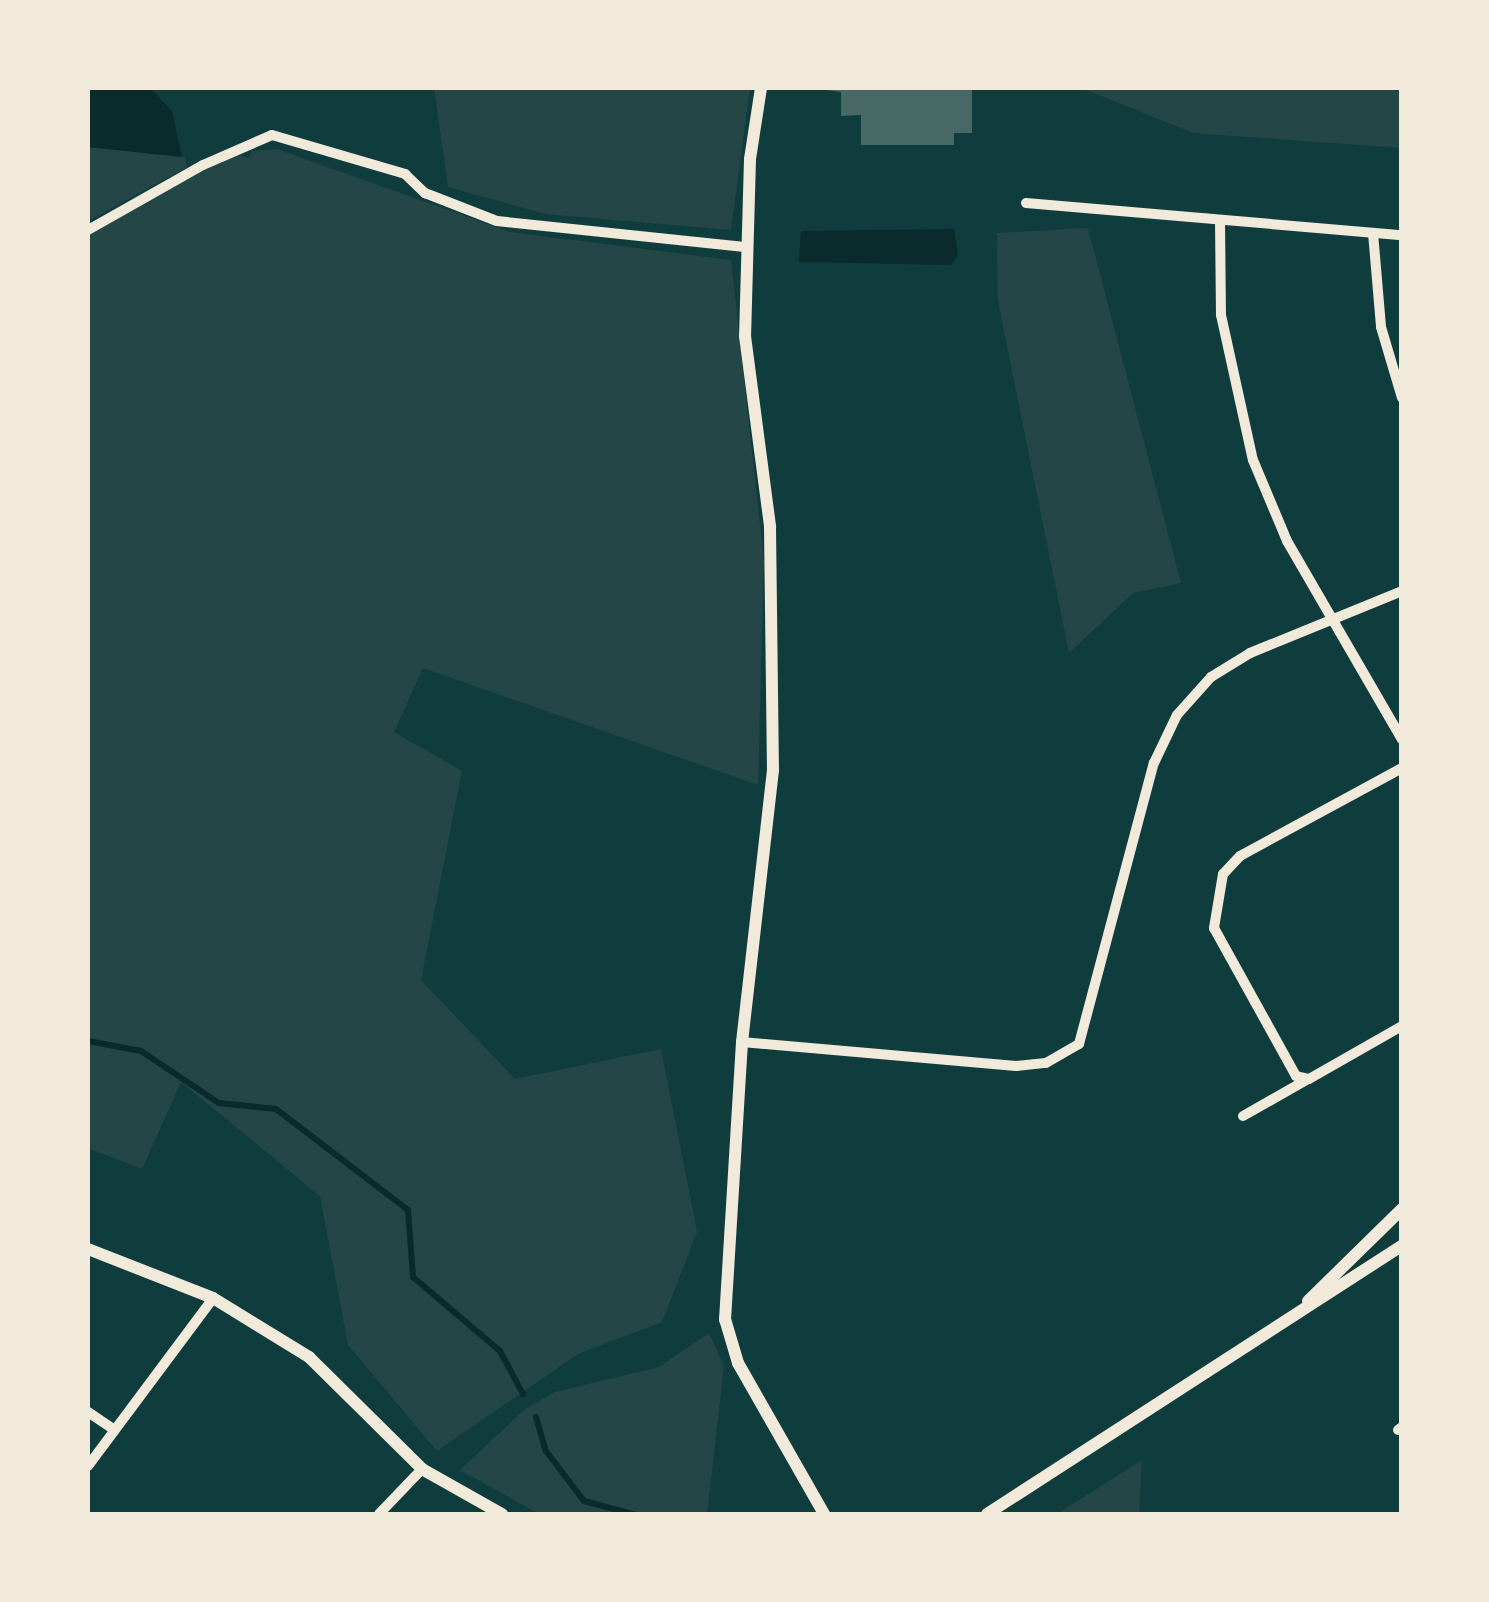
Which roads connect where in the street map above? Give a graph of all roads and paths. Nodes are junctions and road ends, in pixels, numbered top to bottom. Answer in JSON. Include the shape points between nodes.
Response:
{"nodes":[{"id":1,"x":761,"y":88,"type":"edge"},
{"id":2,"x":1026,"y":203,"type":"dead end"},
{"id":3,"x":1220,"y":221,"type":"junction"},
{"id":4,"x":88,"y":230,"type":"edge"},
{"id":5,"x":1373,"y":233,"type":"junction"},
{"id":6,"x":1402,"y":235,"type":"edge"},
{"id":7,"x":745,"y":247,"type":"junction"},
{"id":8,"x":1402,"y":398,"type":"edge"},
{"id":9,"x":1402,"y":592,"type":"edge"},
{"id":10,"x":1332,"y":620,"type":"junction"},
{"id":11,"x":1402,"y":714,"type":"edge"},
{"id":12,"x":1390,"y":720,"type":"junction"},
{"id":13,"x":1402,"y":739,"type":"edge"},
{"id":14,"x":1402,"y":768,"type":"edge"},
{"id":15,"x":1402,"y":1026,"type":"edge"},
{"id":16,"x":742,"y":1042,"type":"junction"},
{"id":17,"x":1309,"y":1079,"type":"junction"},
{"id":18,"x":1243,"y":1116,"type":"dead end"},
{"id":19,"x":1402,"y":1209,"type":"edge"},
{"id":20,"x":1402,"y":1246,"type":"edge"},
{"id":21,"x":88,"y":1249,"type":"edge"},
{"id":22,"x":214,"y":1298,"type":"junction"},
{"id":23,"x":1292,"y":1317,"type":"junction"},
{"id":24,"x":88,"y":1412,"type":"edge"},
{"id":25,"x":115,"y":1430,"type":"junction"},
{"id":26,"x":88,"y":1466,"type":"edge"},
{"id":27,"x":422,"y":1468,"type":"junction"},
{"id":28,"x":379,"y":1514,"type":"edge"},
{"id":29,"x":502,"y":1514,"type":"edge"},
{"id":30,"x":824,"y":1514,"type":"edge"},
{"id":31,"x":987,"y":1514,"type":"edge"}],
"edges":[{"from":1,"to":7,"type":"street"},
{"from":2,"to":3,"type":"street"},
{"from":3,"to":5,"type":"street"},
{"from":3,"to":10,"type":"street","via":[[1221,315],[1236,400],[1282,530]]},
{"from":4,"to":7,"type":"street","via":[[202,164],[272,135],[405,174],[426,193],[497,221]]},
{"from":5,"to":6,"type":"street"},
{"from":5,"to":8,"type":"street","via":[[1381,327]]},
{"from":7,"to":16,"type":"street","via":[[745,336],[772,561],[768,815]]},
{"from":9,"to":10,"type":"street"},
{"from":10,"to":12,"type":"street"},
{"from":10,"to":16,"type":"street","via":[[1250,653],[1211,678],[1177,715],[1154,764],[1079,1044],[1046,1064],[1016,1066]]},
{"from":11,"to":12,"type":"street"},
{"from":12,"to":13,"type":"street"},
{"from":14,"to":17,"type":"street","via":[[1240,856],[1223,874],[1216,940],[1296,1076]]},
{"from":15,"to":17,"type":"street"},
{"from":16,"to":30,"type":"street","via":[[725,1320],[738,1363]]},
{"from":17,"to":18,"type":"street"},
{"from":19,"to":23,"type":"street"},
{"from":20,"to":23,"type":"street"},
{"from":21,"to":22,"type":"street"},
{"from":22,"to":25,"type":"street"},
{"from":22,"to":27,"type":"street","via":[[309,1357]]},
{"from":23,"to":31,"type":"street"},
{"from":24,"to":25,"type":"street"},
{"from":25,"to":26,"type":"street"},
{"from":27,"to":28,"type":"street"},
{"from":27,"to":29,"type":"street"}]}
